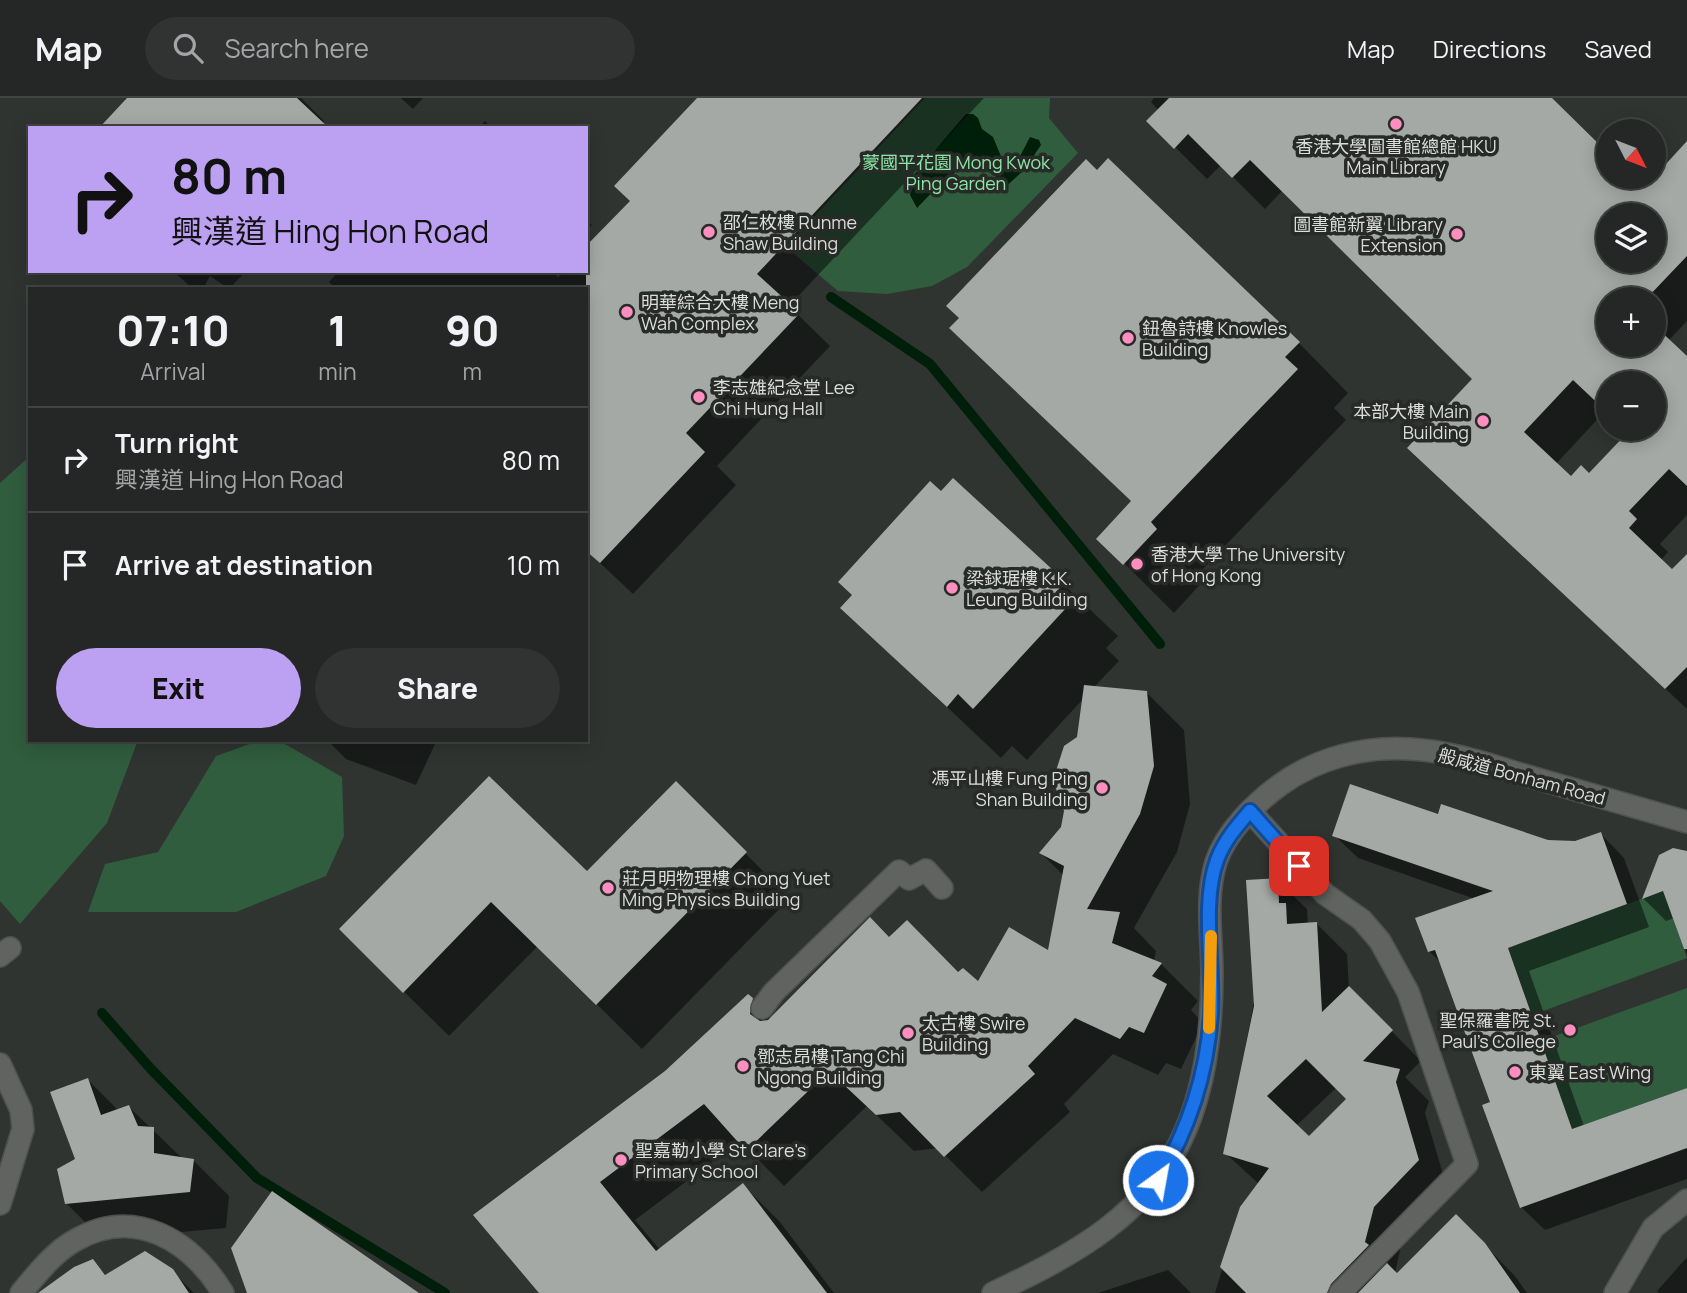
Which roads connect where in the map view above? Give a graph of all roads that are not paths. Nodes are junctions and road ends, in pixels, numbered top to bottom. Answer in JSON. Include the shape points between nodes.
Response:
{"nodes":[{"id":1,"x":1250,"y":811,"type":"junction"},
{"id":2,"x":1687,"y":822,"type":"edge"},
{"id":3,"x":942,"y":888,"type":"dead end"},
{"id":4,"x":762,"y":1008,"type":"dead end"},
{"id":5,"x":0,"y":1064,"type":"edge"},
{"id":6,"x":1687,"y":1200,"type":"edge"},
{"id":7,"x":0,"y":1204,"type":"edge"},
{"id":8,"x":21,"y":1293,"type":"edge"},
{"id":9,"x":223,"y":1293,"type":"edge"},
{"id":10,"x":993,"y":1293,"type":"edge"},
{"id":11,"x":1340,"y":1293,"type":"edge"},
{"id":12,"x":1615,"y":1293,"type":"edge"}],
"edges":[{"from":1,"to":2,"type":"street","name":"般咸道 Bonham Road","via":[[1289,778],[1321,762],[1357,752],[1410,749],[1479,762]]},
{"from":1,"to":10,"type":"street","name":"般咸道 Bonham Road","via":[[1217,860],[1210,904],[1212,973],[1205,1056],[1187,1127],[1175,1152],[1158,1180],[1118,1222],[1073,1253]]},
{"from":1,"to":11,"type":"street","via":[[1325,894],[1362,920],[1380,941],[1408,992],[1466,1164]]},
{"from":3,"to":4,"type":"street","via":[[926,870],[909,879],[900,871]]},
{"from":5,"to":7,"type":"street","via":[[23,1120]]},
{"from":6,"to":12,"type":"street","via":[[1653,1228]]},
{"from":8,"to":9,"type":"street","via":[[75,1240],[124,1227],[155,1232],[183,1245]]}]}
